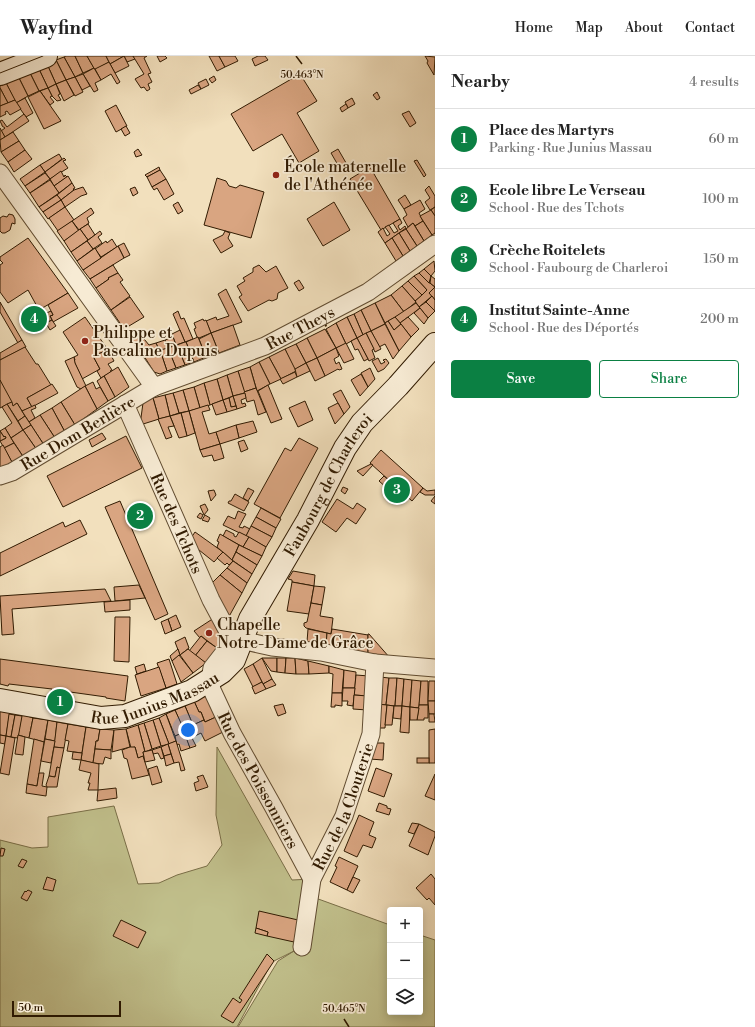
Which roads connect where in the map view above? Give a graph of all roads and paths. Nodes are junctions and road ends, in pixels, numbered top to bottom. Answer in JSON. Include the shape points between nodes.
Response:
{"nodes":[{"id":1,"x":46,"y":56,"type":"edge"},
{"id":2,"x":0,"y":74,"type":"edge"},
{"id":3,"x":0,"y":173,"type":"edge"},
{"id":4,"x":435,"y":244,"type":"edge"},
{"id":5,"x":435,"y":344,"type":"edge"},
{"id":6,"x":154,"y":387,"type":"junction"},
{"id":7,"x":125,"y":404,"type":"junction"},
{"id":8,"x":0,"y":476,"type":"edge"},
{"id":9,"x":237,"y":640,"type":"junction"},
{"id":10,"x":375,"y":663,"type":"junction"},
{"id":11,"x":435,"y":668,"type":"edge"},
{"id":12,"x":210,"y":680,"type":"junction"},
{"id":13,"x":0,"y":700,"type":"edge"},
{"id":14,"x":312,"y":879,"type":"junction"},
{"id":15,"x":302,"y":947,"type":"dead end"}],
"edges":[{"from":1,"to":2,"type":"main road"},
{"from":3,"to":6,"type":"street"},
{"from":4,"to":6,"type":"street","name":"Rue Theys","via":[[368,292],[264,346]]},
{"from":5,"to":9,"type":"main road","name":"Faubourg de Charleroi","via":[[362,422]]},
{"from":6,"to":7,"type":"street","name":"Rue Dom Berlière"},
{"from":7,"to":8,"type":"street","name":"Rue Dom Berlière","via":[[12,472]]},
{"from":7,"to":9,"type":"street","name":"Rue des Tchots","via":[[211,600]]},
{"from":9,"to":10,"type":"street"},
{"from":9,"to":12,"type":"main road","name":"Rue Junius Massau","via":[[234,660]]},
{"from":10,"to":11,"type":"street"},
{"from":10,"to":14,"type":"street","name":"Rue de la Clouterie","via":[[371,734],[344,816]]},
{"from":12,"to":13,"type":"main road","name":"Rue Junius Massau","via":[[192,691],[125,716],[101,718]]},
{"from":12,"to":14,"type":"street","name":"Rue des Poissonniers","via":[[232,733]]},
{"from":14,"to":15,"type":"street","name":"Rue de la Clouterie"}]}
